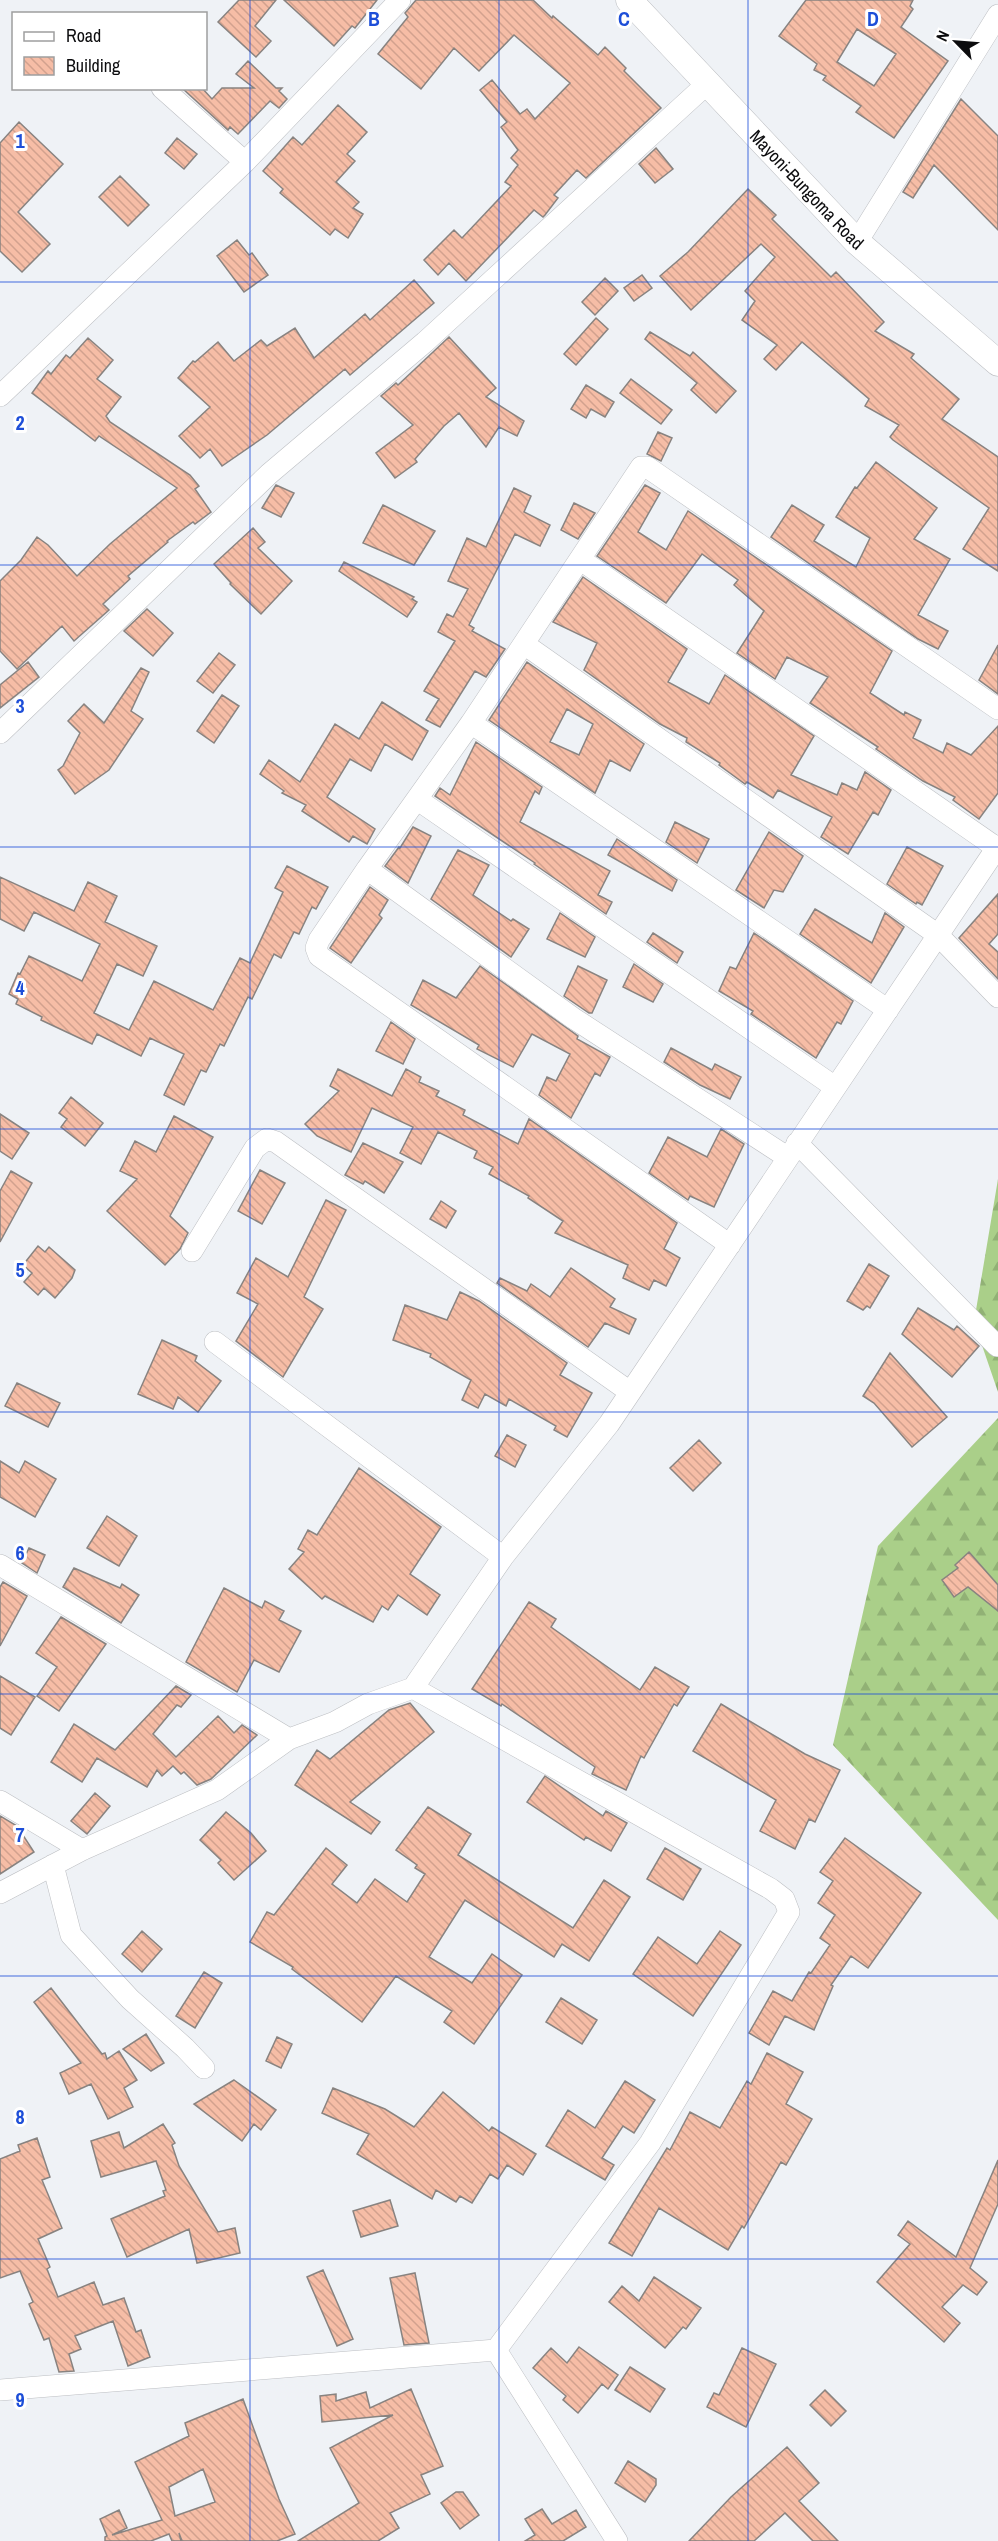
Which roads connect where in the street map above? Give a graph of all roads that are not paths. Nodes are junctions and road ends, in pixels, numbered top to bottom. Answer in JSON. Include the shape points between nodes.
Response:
{"nodes":[{"id":1,"x":400,"y":0,"type":"edge"},
{"id":2,"x":629,"y":0,"type":"edge"},
{"id":3,"x":998,"y":15,"type":"edge"},
{"id":4,"x":709,"y":82,"type":"junction"},
{"id":5,"x":164,"y":90,"type":"edge"},
{"id":6,"x":245,"y":162,"type":"junction"},
{"id":7,"x":857,"y":242,"type":"junction"},
{"id":8,"x":998,"y":363,"type":"edge"},
{"id":9,"x":0,"y":396,"type":"edge"},
{"id":10,"x":581,"y":560,"type":"junction"},
{"id":11,"x":524,"y":644,"type":"junction"},
{"id":12,"x":998,"y":709,"type":"edge"},
{"id":13,"x":471,"y":723,"type":"junction"},
{"id":14,"x":0,"y":734,"type":"edge"},
{"id":15,"x":418,"y":800,"type":"junction"},
{"id":16,"x":997,"y":847,"type":"edge"},
{"id":17,"x":367,"y":868,"type":"junction"},
{"id":18,"x":938,"y":935,"type":"junction"},
{"id":19,"x":998,"y":997,"type":"edge"},
{"id":20,"x":888,"y":1010,"type":"junction"},
{"id":21,"x":835,"y":1087,"type":"junction"},
{"id":22,"x":792,"y":1150,"type":"junction"},
{"id":23,"x":730,"y":1245,"type":"junction"},
{"id":24,"x":192,"y":1251,"type":"dead end"},
{"id":25,"x":215,"y":1342,"type":"dead end"},
{"id":26,"x":997,"y":1346,"type":"edge"},
{"id":27,"x":630,"y":1392,"type":"junction"},
{"id":28,"x":503,"y":1557,"type":"junction"},
{"id":29,"x":0,"y":1565,"type":"edge"},
{"id":30,"x":413,"y":1688,"type":"junction"},
{"id":31,"x":289,"y":1739,"type":"junction"},
{"id":32,"x":0,"y":1801,"type":"edge"},
{"id":33,"x":82,"y":1850,"type":"junction"},
{"id":34,"x":53,"y":1865,"type":"junction"},
{"id":35,"x":0,"y":1893,"type":"edge"},
{"id":36,"x":204,"y":2068,"type":"dead end"},
{"id":37,"x":496,"y":2350,"type":"junction"},
{"id":38,"x":0,"y":2390,"type":"edge"},
{"id":39,"x":617,"y":2541,"type":"edge"}],
"edges":[{"from":1,"to":6,"type":"street"},
{"from":2,"to":4,"type":"main road","name":"Mayoni-Bungoma Road"},
{"from":3,"to":7,"type":"street"},
{"from":4,"to":7,"type":"main road","name":"Mayoni-Bungoma Road"},
{"from":4,"to":14,"type":"street","via":[[425,342],[269,474]]},
{"from":5,"to":6,"type":"street"},
{"from":6,"to":9,"type":"street"},
{"from":7,"to":8,"type":"main road","name":"Mayoni-Bungoma Road"},
{"from":10,"to":11,"type":"street"},
{"from":10,"to":12,"type":"street","via":[[636,472],[641,466],[647,467]]},
{"from":10,"to":16,"type":"street"},
{"from":11,"to":13,"type":"street"},
{"from":11,"to":18,"type":"street"},
{"from":13,"to":15,"type":"street"},
{"from":13,"to":20,"type":"street"},
{"from":15,"to":17,"type":"street"},
{"from":15,"to":21,"type":"street"},
{"from":16,"to":18,"type":"street"},
{"from":17,"to":22,"type":"street","via":[[573,1018]]},
{"from":17,"to":23,"type":"street","via":[[319,940],[319,956]]},
{"from":18,"to":19,"type":"street"},
{"from":18,"to":20,"type":"street"},
{"from":20,"to":21,"type":"street"},
{"from":21,"to":22,"type":"street"},
{"from":22,"to":23,"type":"street"},
{"from":22,"to":26,"type":"street"},
{"from":23,"to":27,"type":"street"},
{"from":24,"to":27,"type":"street","via":[[255,1148],[267,1139]]},
{"from":25,"to":28,"type":"street"},
{"from":27,"to":28,"type":"street"},
{"from":28,"to":30,"type":"street"},
{"from":29,"to":31,"type":"street"},
{"from":30,"to":31,"type":"street"},
{"from":30,"to":37,"type":"street","via":[[771,1889],[784,1899],[789,1912],[650,2143]]},
{"from":31,"to":33,"type":"street","via":[[217,1790]]},
{"from":32,"to":33,"type":"street"},
{"from":33,"to":34,"type":"street"},
{"from":34,"to":35,"type":"street"},
{"from":34,"to":36,"type":"street","via":[[71,1935],[130,1999]]},
{"from":37,"to":38,"type":"street"},
{"from":37,"to":39,"type":"street"}]}
